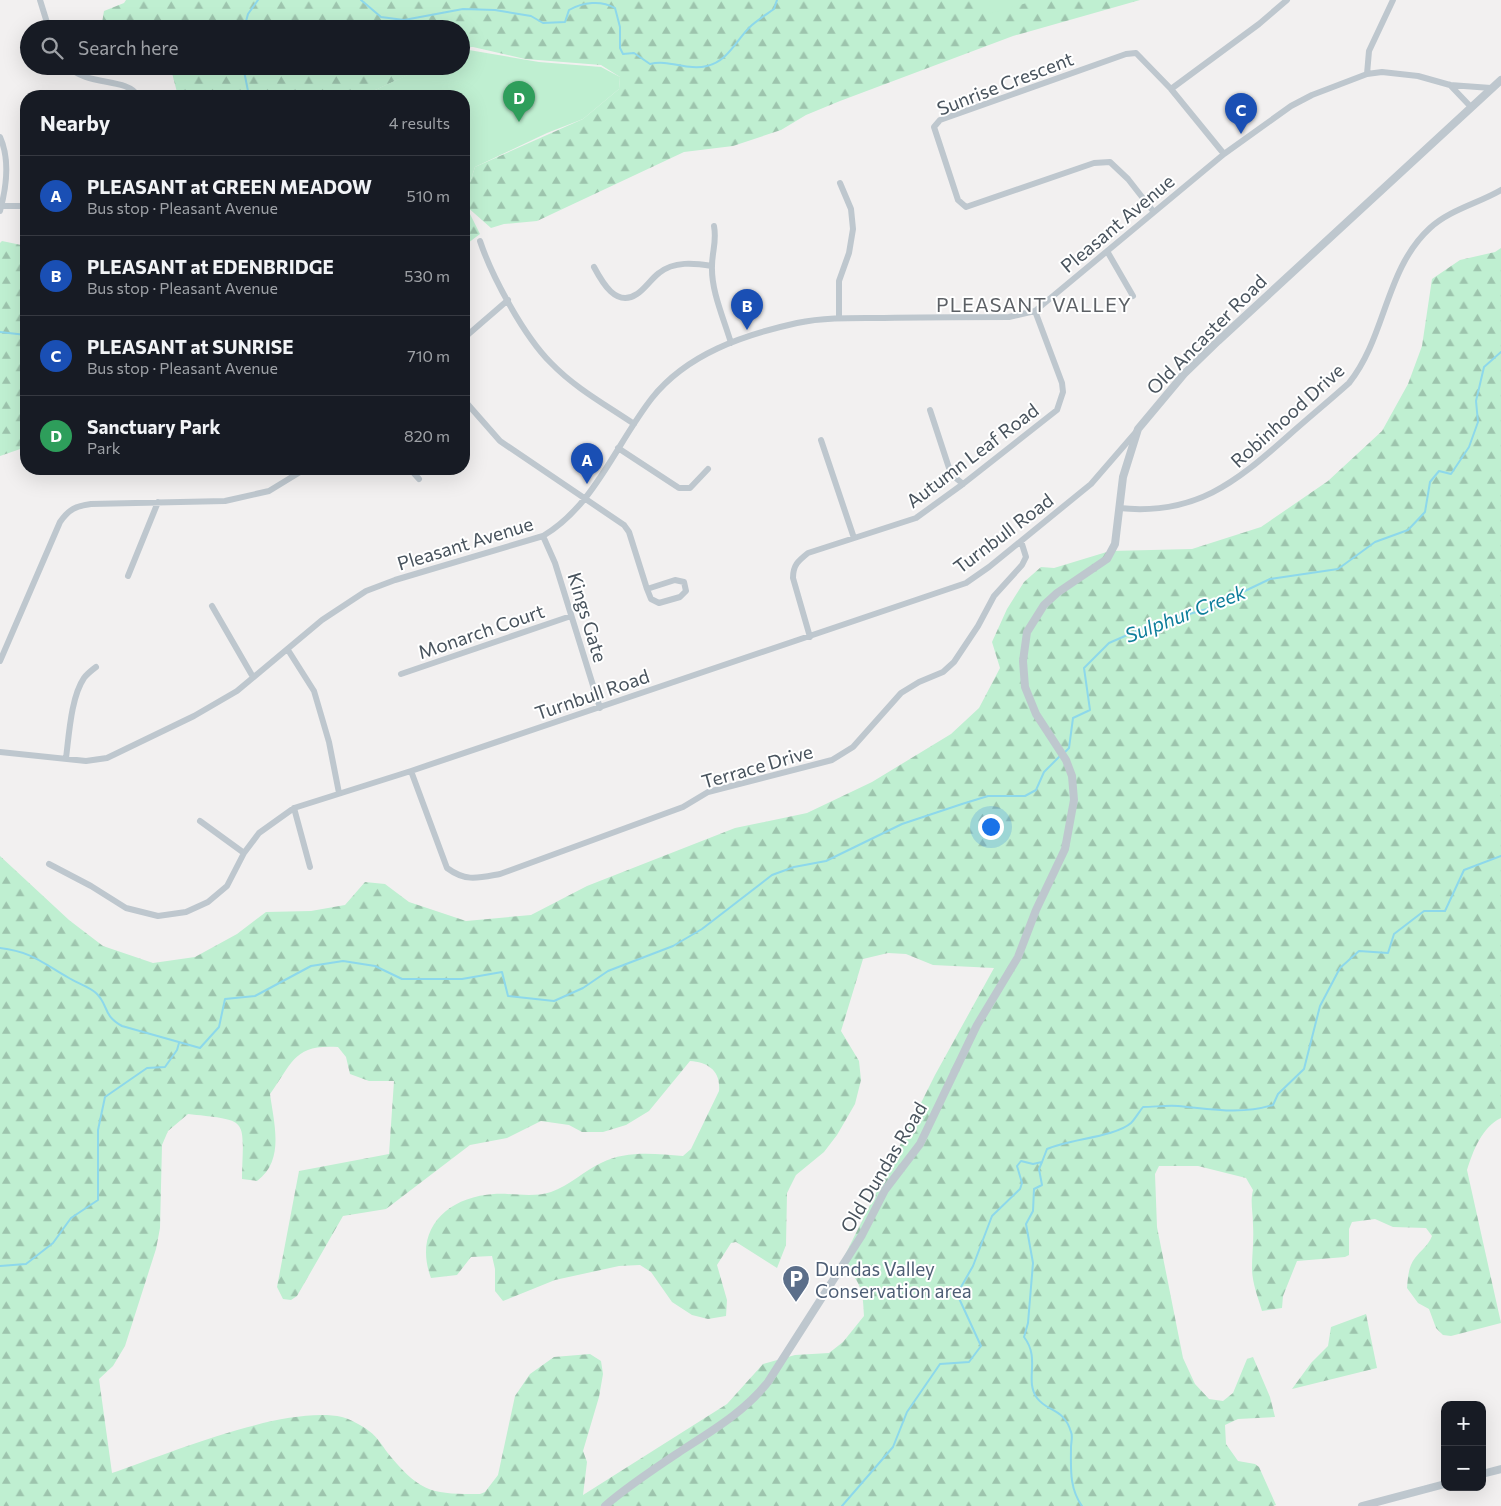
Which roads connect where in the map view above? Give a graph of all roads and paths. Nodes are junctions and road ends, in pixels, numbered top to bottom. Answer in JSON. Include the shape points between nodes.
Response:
{"nodes":[{"id":1,"x":40,"y":0,"type":"edge"},
{"id":2,"x":1288,"y":0,"type":"edge"},
{"id":3,"x":1393,"y":0,"type":"edge"},
{"id":4,"x":47,"y":20,"type":"edge"},
{"id":5,"x":1368,"y":74,"type":"junction"},
{"id":6,"x":80,"y":75,"type":"edge"},
{"id":7,"x":1501,"y":80,"type":"edge"},
{"id":8,"x":1450,"y":84,"type":"junction"},
{"id":9,"x":1491,"y":88,"type":"junction"},
{"id":10,"x":1171,"y":89,"type":"junction"},
{"id":11,"x":134,"y":90,"type":"edge"},
{"id":12,"x":1470,"y":106,"type":"junction"},
{"id":13,"x":0,"y":137,"type":"edge"},
{"id":14,"x":1224,"y":154,"type":"junction"},
{"id":15,"x":840,"y":183,"type":"dead end"},
{"id":16,"x":1501,"y":190,"type":"edge"},
{"id":17,"x":20,"y":206,"type":"edge"},
{"id":18,"x":1,"y":208,"type":"edge"},
{"id":19,"x":1153,"y":211,"type":"junction"},
{"id":20,"x":714,"y":226,"type":"dead end"},
{"id":21,"x":480,"y":241,"type":"dead end"},
{"id":22,"x":1107,"y":251,"type":"junction"},
{"id":23,"x":712,"y":266,"type":"junction"},
{"id":24,"x":594,"y":267,"type":"dead end"},
{"id":25,"x":1134,"y":296,"type":"dead end"},
{"id":26,"x":508,"y":300,"type":"junction"},
{"id":27,"x":1035,"y":311,"type":"junction"},
{"id":28,"x":839,"y":318,"type":"junction"},
{"id":29,"x":470,"y":333,"type":"edge"},
{"id":30,"x":731,"y":343,"type":"junction"},
{"id":31,"x":470,"y":407,"type":"edge"},
{"id":32,"x":930,"y":410,"type":"dead end"},
{"id":33,"x":634,"y":424,"type":"junction"},
{"id":34,"x":1138,"y":429,"type":"junction"},
{"id":35,"x":821,"y":440,"type":"dead end"},
{"id":36,"x":618,"y":448,"type":"junction"},
{"id":37,"x":708,"y":469,"type":"dead end"},
{"id":38,"x":295,"y":475,"type":"edge"},
{"id":39,"x":415,"y":475,"type":"edge"},
{"id":40,"x":419,"y":479,"type":"dead end"},
{"id":41,"x":963,"y":484,"type":"junction"},
{"id":42,"x":586,"y":497,"type":"junction"},
{"id":43,"x":158,"y":502,"type":"junction"},
{"id":44,"x":1119,"y":508,"type":"junction"},
{"id":45,"x":543,"y":536,"type":"junction"},
{"id":46,"x":854,"y":538,"type":"junction"},
{"id":47,"x":1021,"y":541,"type":"junction"},
{"id":48,"x":128,"y":576,"type":"dead end"},
{"id":49,"x":647,"y":590,"type":"junction"},
{"id":50,"x":212,"y":606,"type":"dead end"},
{"id":51,"x":571,"y":616,"type":"junction"},
{"id":52,"x":810,"y":637,"type":"junction"},
{"id":53,"x":288,"y":650,"type":"junction"},
{"id":54,"x":0,"y":661,"type":"edge"},
{"id":55,"x":96,"y":667,"type":"dead end"},
{"id":56,"x":401,"y":674,"type":"dead end"},
{"id":57,"x":253,"y":677,"type":"junction"},
{"id":58,"x":600,"y":708,"type":"junction"},
{"id":59,"x":1055,"y":743,"type":"joint"},
{"id":60,"x":0,"y":752,"type":"edge"},
{"id":61,"x":66,"y":758,"type":"junction"},
{"id":62,"x":412,"y":771,"type":"junction"},
{"id":63,"x":339,"y":793,"type":"junction"},
{"id":64,"x":294,"y":808,"type":"junction"},
{"id":65,"x":200,"y":821,"type":"dead end"},
{"id":66,"x":244,"y":853,"type":"junction"},
{"id":67,"x":50,"y":864,"type":"dead end"},
{"id":68,"x":310,"y":867,"type":"dead end"},
{"id":69,"x":1501,"y":1469,"type":"edge"},
{"id":70,"x":1486,"y":1473,"type":"edge"},
{"id":71,"x":1441,"y":1485,"type":"edge"},
{"id":72,"x":605,"y":1506,"type":"edge"},
{"id":73,"x":1362,"y":1506,"type":"edge"}],
"edges":[{"from":1,"to":4,"type":"street"},
{"from":2,"to":10,"type":"street"},
{"from":3,"to":5,"type":"street","via":[[1369,51]]},
{"from":5,"to":8,"type":"street","name":"Pleasant Avenue","via":[[1397,72]]},
{"from":5,"to":14,"type":"street","name":"Pleasant Avenue","via":[[1312,94]]},
{"from":6,"to":11,"type":"street"},
{"from":7,"to":9,"type":"street","name":"Old Ancaster Road"},
{"from":8,"to":9,"type":"street","name":"Pleasant Avenue"},
{"from":8,"to":12,"type":"street"},
{"from":9,"to":12,"type":"street","name":"Old Ancaster Road"},
{"from":10,"to":14,"type":"street","name":"Sunrise Crescent"},
{"from":10,"to":19,"type":"street","name":"Sunrise Crescent","via":[[1145,60],[1136,53],[1126,54],[940,120],[934,127],[958,200],[966,207],[1094,163],[1110,162]]},
{"from":12,"to":34,"type":"street","name":"Old Ancaster Road","via":[[1218,340],[1184,374]]},
{"from":13,"to":18,"type":"street","via":[[4,146],[6,177]]},
{"from":14,"to":19,"type":"street","name":"Pleasant Avenue"},
{"from":15,"to":28,"type":"street","via":[[850,209],[853,229],[839,281]]},
{"from":16,"to":44,"type":"street","name":"Robinhood Drive","via":[[1431,226],[1415,243],[1405,259],[1358,372],[1257,464],[1235,481],[1205,497],[1154,509]]},
{"from":17,"to":18,"type":"street"},
{"from":19,"to":22,"type":"street","name":"Pleasant Avenue"},
{"from":20,"to":23,"type":"street","via":[[716,241]]},
{"from":21,"to":26,"type":"street"},
{"from":22,"to":25,"type":"street"},
{"from":22,"to":27,"type":"street","name":"Pleasant Avenue"},
{"from":23,"to":24,"type":"street","via":[[680,264],[660,272],[636,295],[626,298],[618,298],[603,283]]},
{"from":23,"to":30,"type":"street"},
{"from":26,"to":29,"type":"street"},
{"from":26,"to":33,"type":"street","via":[[532,342],[550,363],[578,387]]},
{"from":27,"to":28,"type":"street","name":"Pleasant Avenue","via":[[1008,316]]},
{"from":27,"to":41,"type":"street","name":"Autumn Leaf Road","via":[[1062,383],[1061,402],[1056,410]]},
{"from":28,"to":30,"type":"street","name":"Pleasant Avenue","via":[[797,323]]},
{"from":30,"to":33,"type":"street","name":"Pleasant Avenue","via":[[680,370],[656,394]]},
{"from":31,"to":42,"type":"street","via":[[500,440]]},
{"from":32,"to":41,"type":"street","via":[[951,474]]},
{"from":33,"to":36,"type":"street","name":"Pleasant Avenue"},
{"from":34,"to":44,"type":"street","name":"Old Ancaster Road","via":[[1123,477]]},
{"from":34,"to":47,"type":"street","name":"Turnbull Road","via":[[1091,484]]},
{"from":35,"to":46,"type":"street"},
{"from":36,"to":37,"type":"street","via":[[679,488],[690,488]]},
{"from":36,"to":42,"type":"street","name":"Pleasant Avenue"},
{"from":38,"to":43,"type":"street","via":[[270,491],[225,501]]},
{"from":39,"to":40,"type":"street"},
{"from":41,"to":46,"type":"street","name":"Autumn Leaf Road","via":[[916,518]]},
{"from":42,"to":45,"type":"street","name":"Pleasant Avenue","via":[[559,527]]},
{"from":42,"to":49,"type":"street","via":[[617,519],[629,532]]},
{"from":43,"to":48,"type":"street"},
{"from":43,"to":54,"type":"street","via":[[76,506],[67,512]]},
{"from":44,"to":59,"type":"street","name":"Old Ancaster Road","via":[[1115,544],[1107,559],[1057,593],[1044,605],[1027,632],[1023,661],[1025,687],[1036,714]]},
{"from":45,"to":51,"type":"street","name":"Kings Gate"},
{"from":45,"to":53,"type":"street","name":"Pleasant Avenue","via":[[366,591],[341,606]]},
{"from":46,"to":52,"type":"street","name":"Autumn Leaf Road","via":[[808,553],[793,568]]},
{"from":47,"to":52,"type":"street","name":"Turnbull Road","via":[[966,582]]},
{"from":47,"to":62,"type":"street","name":"Terrace Drive","via":[[1026,557],[1022,566],[994,596],[954,662],[943,672],[902,693],[853,747],[832,760],[708,792],[683,807],[500,874],[476,878],[459,877],[447,868]]},
{"from":49,"to":49,"type":"street","via":[[651,599],[659,603],[680,597],[686,591],[684,582],[675,580]]},
{"from":50,"to":57,"type":"street"},
{"from":51,"to":56,"type":"street","name":"Monarch Court"},
{"from":51,"to":58,"type":"street","name":"Kings Gate"},
{"from":52,"to":58,"type":"street","name":"Turnbull Road"},
{"from":53,"to":57,"type":"street","name":"Pleasant Avenue"},
{"from":53,"to":63,"type":"street","via":[[316,698]]},
{"from":55,"to":61,"type":"street","via":[[84,678],[77,697]]},
{"from":57,"to":61,"type":"street","name":"Pleasant Avenue","via":[[194,716],[107,758],[86,761]]},
{"from":58,"to":62,"type":"street","name":"Turnbull Road"},
{"from":59,"to":72,"type":"street","name":"Old Dundas Road","via":[[1066,760],[1074,786],[1065,849],[1018,957],[977,1025],[920,1144],[885,1190],[862,1235],[756,1398]]},
{"from":60,"to":61,"type":"street","name":"Pleasant Avenue"},
{"from":62,"to":63,"type":"street","name":"Turnbull Road"},
{"from":63,"to":64,"type":"street","name":"Turnbull Road"},
{"from":64,"to":66,"type":"street","name":"Turnbull Road","via":[[259,833]]},
{"from":64,"to":68,"type":"street"},
{"from":65,"to":66,"type":"street"},
{"from":66,"to":67,"type":"street","name":"Turnbull Road","via":[[227,886],[208,902],[186,912],[158,916],[126,908]]},
{"from":69,"to":70,"type":"street"},
{"from":71,"to":73,"type":"street"}]}
